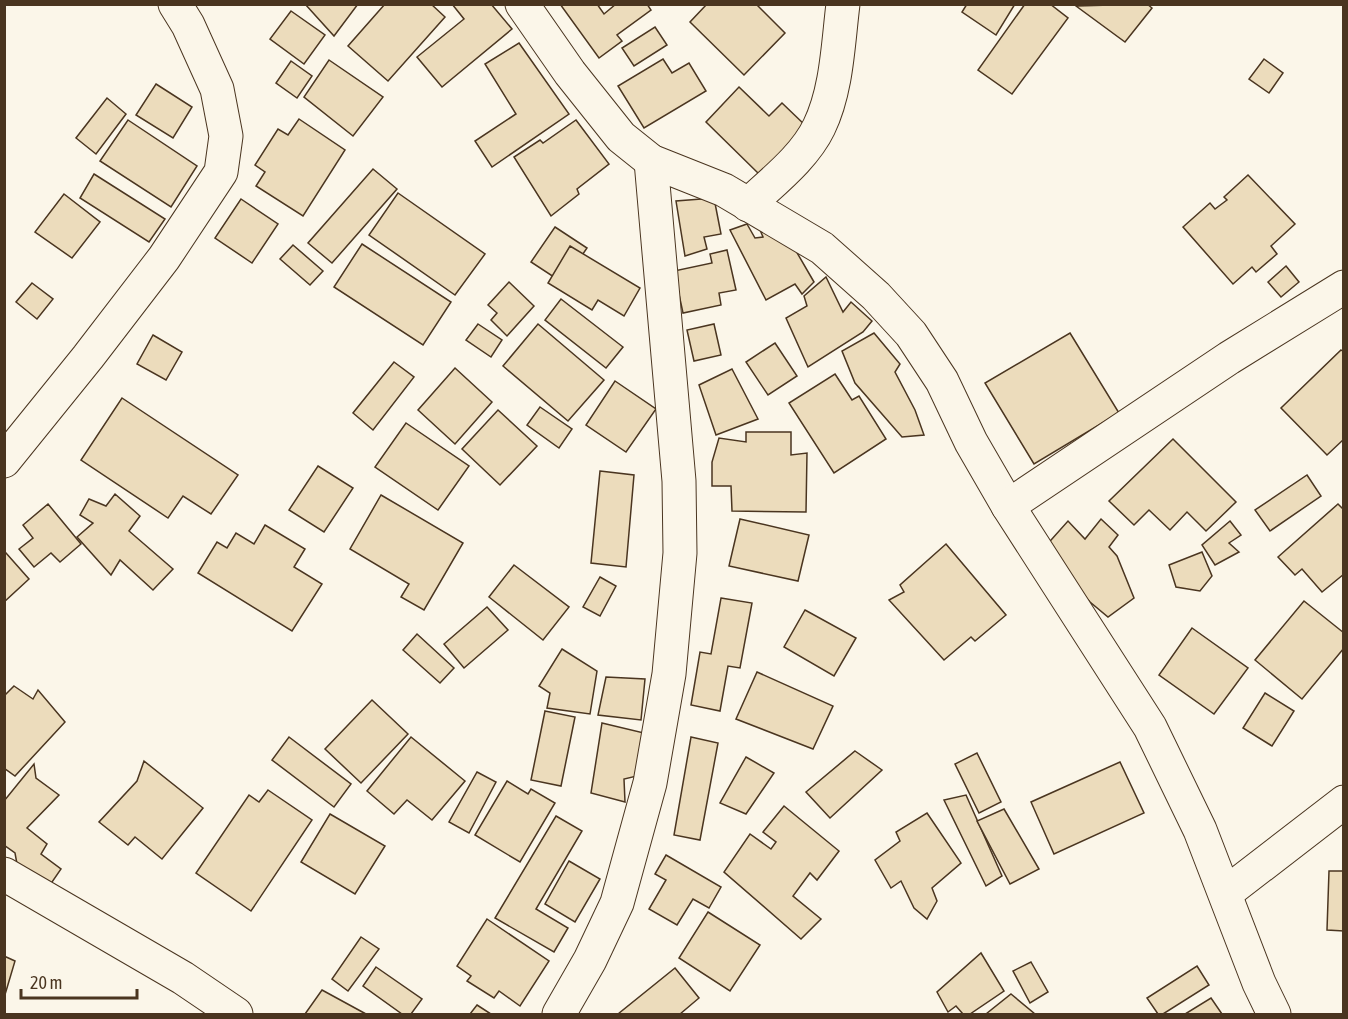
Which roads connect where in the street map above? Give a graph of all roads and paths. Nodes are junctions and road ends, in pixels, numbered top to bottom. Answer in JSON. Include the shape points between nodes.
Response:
{"nodes":[{"id":1,"x":175,"y":4,"type":"edge"},
{"id":2,"x":522,"y":4,"type":"edge"},
{"id":3,"x":843,"y":4,"type":"edge"},
{"id":4,"x":651,"y":161,"type":"junction"},
{"id":5,"x":748,"y":206,"type":"junction"},
{"id":6,"x":1344,"y":286,"type":"edge"},
{"id":7,"x":4,"y":461,"type":"edge"},
{"id":8,"x":1008,"y":506,"type":"junction"},
{"id":9,"x":1344,"y":802,"type":"edge"},
{"id":10,"x":4,"y":873,"type":"edge"},
{"id":11,"x":1226,"y":893,"type":"junction"},
{"id":12,"x":236,"y":1014,"type":"edge"},
{"id":13,"x":559,"y":1014,"type":"edge"},
{"id":14,"x":1274,"y":1014,"type":"edge"}],
"edges":[{"from":1,"to":7,"type":"street","via":[[216,89],[226,135],[221,172],[164,258]]},
{"from":2,"to":4,"type":"street","via":[[621,137]]},
{"from":3,"to":5,"type":"street","via":[[831,97],[819,128],[804,150]]},
{"from":4,"to":5,"type":"street","via":[[723,190]]},
{"from":4,"to":13,"type":"street","via":[[680,481],[680,553],[669,674],[651,783],[617,903]]},
{"from":5,"to":8,"type":"street","via":[[822,248],[876,296],[911,334],[942,381]]},
{"from":6,"to":8,"type":"street"},
{"from":8,"to":11,"type":"street","via":[[1150,727]]},
{"from":9,"to":11,"type":"street"},
{"from":10,"to":12,"type":"street","via":[[183,978]]},
{"from":11,"to":14,"type":"street"}]}
